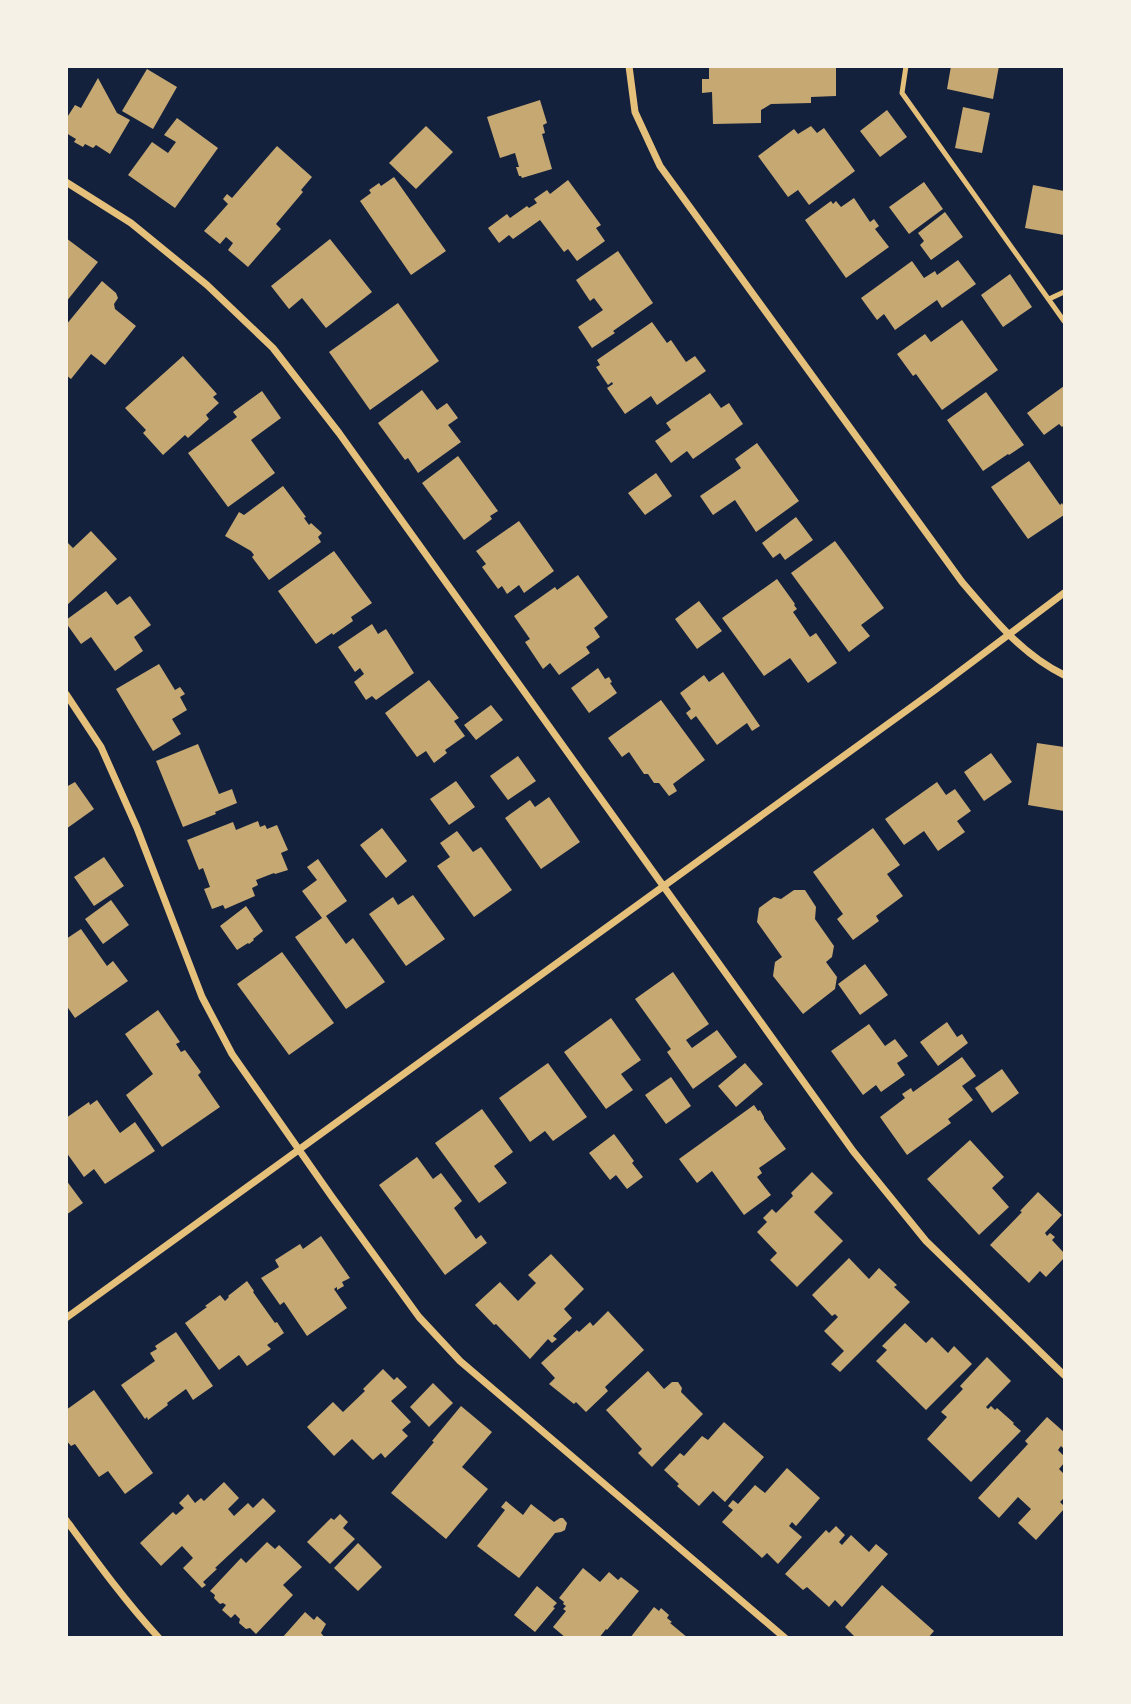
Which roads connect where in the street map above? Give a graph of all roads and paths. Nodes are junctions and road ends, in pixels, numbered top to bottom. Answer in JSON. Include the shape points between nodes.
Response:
{"nodes":[{"id":1,"x":629,"y":66,"type":"edge"},
{"id":2,"x":906,"y":66,"type":"edge"},
{"id":3,"x":66,"y":182,"type":"edge"},
{"id":4,"x":1065,"y":292,"type":"edge"},
{"id":5,"x":1049,"y":299,"type":"junction"},
{"id":6,"x":1065,"y":321,"type":"edge"},
{"id":7,"x":1065,"y":593,"type":"edge"},
{"id":8,"x":1007,"y":635,"type":"junction"},
{"id":9,"x":1065,"y":675,"type":"edge"},
{"id":10,"x":66,"y":694,"type":"edge"},
{"id":11,"x":664,"y":886,"type":"junction"},
{"id":12,"x":299,"y":1151,"type":"junction"},
{"id":13,"x":66,"y":1318,"type":"edge"},
{"id":14,"x":1065,"y":1375,"type":"edge"},
{"id":15,"x":66,"y":1520,"type":"edge"},
{"id":16,"x":159,"y":1637,"type":"edge"},
{"id":17,"x":785,"y":1637,"type":"edge"}],
"edges":[{"from":1,"to":8,"type":"street","via":[[635,112],[660,166],[962,582]]},
{"from":2,"to":5,"type":"lane","via":[[902,93]]},
{"from":3,"to":11,"type":"street","via":[[131,223],[208,285],[274,348],[340,433]]},
{"from":4,"to":5,"type":"lane"},
{"from":5,"to":6,"type":"lane"},
{"from":7,"to":8,"type":"street"},
{"from":8,"to":9,"type":"street"},
{"from":8,"to":11,"type":"street"},
{"from":10,"to":12,"type":"street","via":[[101,747],[202,997],[232,1054]]},
{"from":11,"to":12,"type":"street"},
{"from":11,"to":14,"type":"street","via":[[853,1151],[926,1241]]},
{"from":12,"to":13,"type":"street"},
{"from":12,"to":17,"type":"street","via":[[419,1318],[460,1361]]},
{"from":15,"to":16,"type":"street"}]}
